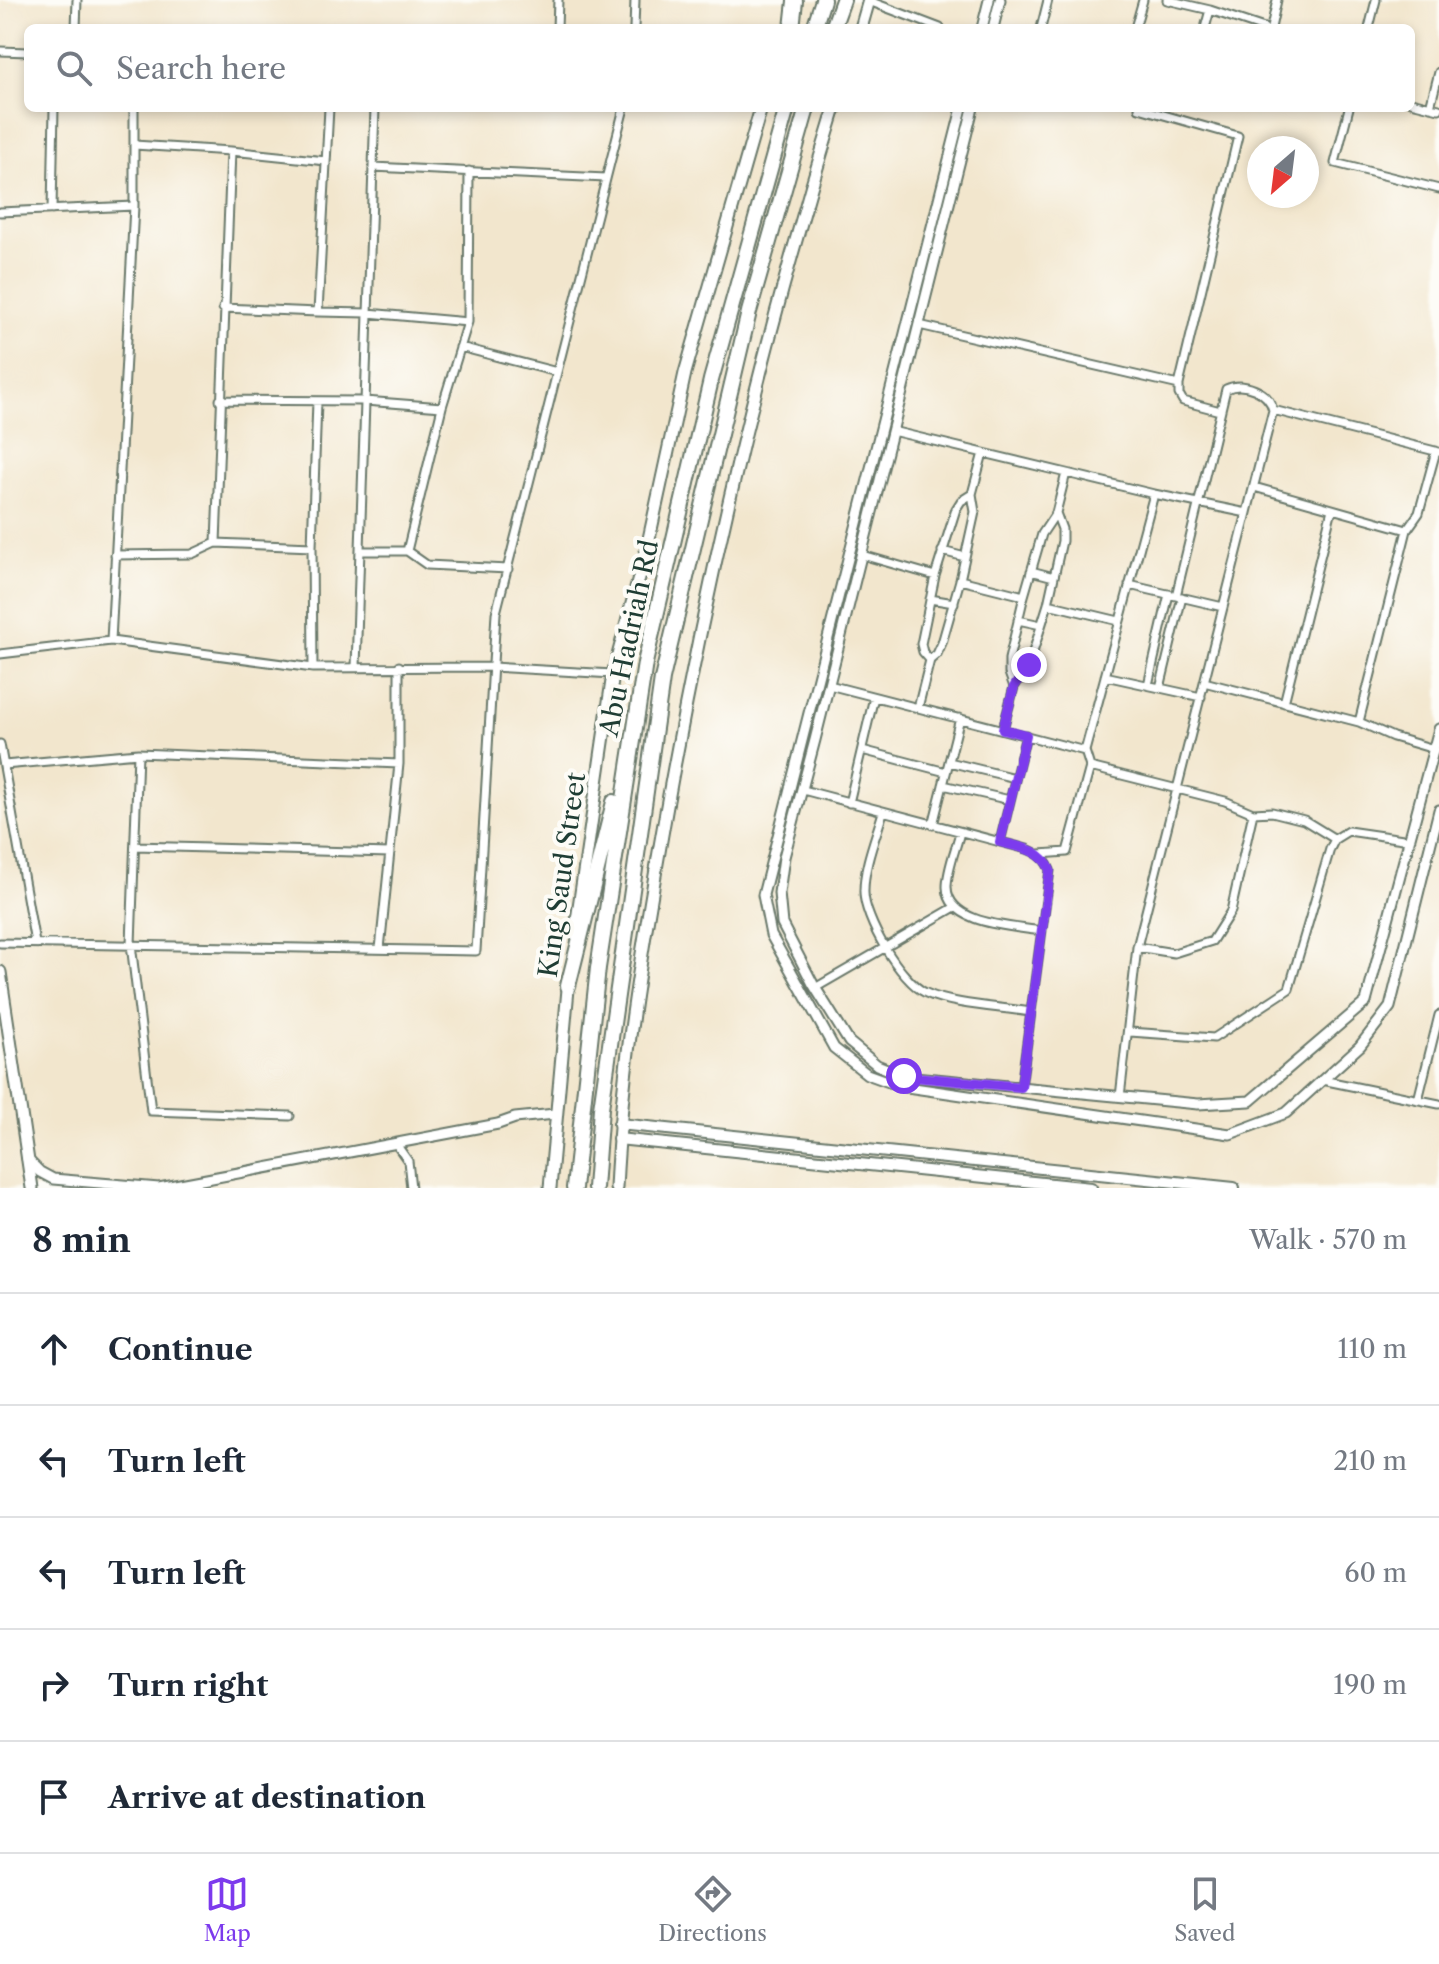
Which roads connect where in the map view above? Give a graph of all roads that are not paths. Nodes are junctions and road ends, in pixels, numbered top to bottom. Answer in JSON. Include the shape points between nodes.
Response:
{"nodes":[{"id":1,"x":77,"y":0,"type":"edge"},
{"id":2,"x":558,"y":0,"type":"edge"},
{"id":3,"x":635,"y":0,"type":"edge"},
{"id":4,"x":795,"y":0,"type":"edge"},
{"id":5,"x":823,"y":0,"type":"edge"},
{"id":6,"x":843,"y":0,"type":"edge"},
{"id":7,"x":989,"y":0,"type":"edge"},
{"id":8,"x":1000,"y":0,"type":"edge"},
{"id":9,"x":1048,"y":0,"type":"edge"},
{"id":10,"x":1143,"y":0,"type":"edge"},
{"id":11,"x":1167,"y":0,"type":"edge"},
{"id":12,"x":1277,"y":0,"type":"edge"},
{"id":13,"x":1376,"y":0,"type":"edge"},
{"id":14,"x":869,"y":1,"type":"edge"},
{"id":15,"x":1210,"y":10,"type":"junction"},
{"id":16,"x":76,"y":24,"type":"edge"},
{"id":17,"x":557,"y":24,"type":"edge"},
{"id":18,"x":634,"y":24,"type":"edge"},
{"id":19,"x":790,"y":24,"type":"edge"},
{"id":20,"x":815,"y":24,"type":"edge"},
{"id":21,"x":834,"y":24,"type":"edge"},
{"id":22,"x":862,"y":24,"type":"edge"},
{"id":23,"x":929,"y":24,"type":"edge"},
{"id":24,"x":983,"y":24,"type":"edge"},
{"id":25,"x":994,"y":24,"type":"edge"},
{"id":26,"x":1042,"y":24,"type":"edge"},
{"id":27,"x":1136,"y":24,"type":"edge"},
{"id":28,"x":1206,"y":24,"type":"edge"},
{"id":29,"x":1252,"y":24,"type":"edge"},
{"id":30,"x":1272,"y":24,"type":"edge"},
{"id":31,"x":1370,"y":24,"type":"edge"},
{"id":32,"x":0,"y":51,"type":"edge"},
{"id":33,"x":24,"y":52,"type":"edge"},
{"id":34,"x":1439,"y":72,"type":"edge"},
{"id":35,"x":1415,"y":103,"type":"edge"},
{"id":36,"x":1430,"y":107,"type":"junction"},
{"id":37,"x":1439,"y":109,"type":"edge"},
{"id":38,"x":54,"y":112,"type":"edge"},
{"id":39,"x":134,"y":112,"type":"edge"},
{"id":40,"x":329,"y":112,"type":"edge"},
{"id":41,"x":375,"y":112,"type":"edge"},
{"id":42,"x":623,"y":112,"type":"edge"},
{"id":43,"x":760,"y":112,"type":"edge"},
{"id":44,"x":780,"y":112,"type":"edge"},
{"id":45,"x":786,"y":112,"type":"edge"},
{"id":46,"x":806,"y":112,"type":"edge"},
{"id":47,"x":834,"y":112,"type":"edge"},
{"id":48,"x":961,"y":112,"type":"edge"},
{"id":49,"x":972,"y":112,"type":"edge"},
{"id":50,"x":1156,"y":112,"type":"edge"},
{"id":51,"x":1182,"y":112,"type":"edge"},
{"id":52,"x":1348,"y":112,"type":"edge"},
{"id":53,"x":1181,"y":118,"type":"junction"},
{"id":54,"x":777,"y":138,"type":"junction"},
{"id":55,"x":134,"y":145,"type":"junction"},
{"id":56,"x":231,"y":151,"type":"junction"},
{"id":57,"x":326,"y":161,"type":"junction"},
{"id":58,"x":373,"y":167,"type":"junction"},
{"id":59,"x":469,"y":171,"type":"junction"},
{"id":60,"x":606,"y":178,"type":"junction"},
{"id":61,"x":1439,"y":189,"type":"edge"},
{"id":62,"x":134,"y":206,"type":"junction"},
{"id":63,"x":52,"y":210,"type":"junction"},
{"id":64,"x":0,"y":212,"type":"edge"},
{"id":65,"x":223,"y":308,"type":"junction"},
{"id":66,"x":318,"y":312,"type":"junction"},
{"id":67,"x":368,"y":313,"type":"junction"},
{"id":68,"x":468,"y":322,"type":"junction"},
{"id":69,"x":919,"y":325,"type":"junction"},
{"id":70,"x":460,"y":347,"type":"junction"},
{"id":71,"x":557,"y":372,"type":"junction"},
{"id":72,"x":1179,"y":385,"type":"junction"},
{"id":73,"x":220,"y":400,"type":"junction"},
{"id":74,"x":317,"y":401,"type":"junction"},
{"id":75,"x":365,"y":401,"type":"junction"},
{"id":76,"x":442,"y":407,"type":"junction"},
{"id":77,"x":1273,"y":410,"type":"junction"},
{"id":78,"x":1220,"y":411,"type":"junction"},
{"id":79,"x":892,"y":431,"type":"junction"},
{"id":80,"x":1437,"y":452,"type":"edge"},
{"id":81,"x":983,"y":453,"type":"junction"},
{"id":82,"x":1066,"y":473,"type":"junction"},
{"id":83,"x":1254,"y":487,"type":"junction"},
{"id":84,"x":972,"y":494,"type":"junction"},
{"id":85,"x":1154,"y":494,"type":"junction"},
{"id":86,"x":1199,"y":503,"type":"junction"},
{"id":87,"x":1332,"y":509,"type":"junction"},
{"id":88,"x":1056,"y":513,"type":"junction"},
{"id":89,"x":1247,"y":513,"type":"junction"},
{"id":90,"x":1407,"y":530,"type":"junction"},
{"id":91,"x":216,"y":543,"type":"junction"},
{"id":92,"x":312,"y":547,"type":"junction"},
{"id":93,"x":360,"y":551,"type":"junction"},
{"id":94,"x":407,"y":551,"type":"junction"},
{"id":95,"x":942,"y":551,"type":"junction"},
{"id":96,"x":115,"y":555,"type":"junction"},
{"id":97,"x":862,"y":555,"type":"junction"},
{"id":98,"x":965,"y":557,"type":"junction"},
{"id":99,"x":508,"y":569,"type":"junction"},
{"id":100,"x":1031,"y":571,"type":"junction"},
{"id":101,"x":935,"y":576,"type":"junction"},
{"id":102,"x":1054,"y":577,"type":"junction"},
{"id":103,"x":960,"y":580,"type":"junction"},
{"id":104,"x":1129,"y":585,"type":"junction"},
{"id":105,"x":1024,"y":596,"type":"junction"},
{"id":106,"x":1176,"y":596,"type":"junction"},
{"id":107,"x":930,"y":599,"type":"junction"},
{"id":108,"x":954,"y":603,"type":"junction"},
{"id":109,"x":1048,"y":604,"type":"junction"},
{"id":110,"x":1223,"y":607,"type":"junction"},
{"id":111,"x":1018,"y":620,"type":"junction"},
{"id":112,"x":1119,"y":621,"type":"junction"},
{"id":113,"x":1041,"y":625,"type":"junction"},
{"id":114,"x":111,"y":641,"type":"junction"},
{"id":115,"x":0,"y":654,"type":"edge"},
{"id":116,"x":930,"y":660,"type":"junction"},
{"id":117,"x":399,"y":666,"type":"junction"},
{"id":118,"x":356,"y":667,"type":"junction"},
{"id":119,"x":492,"y":667,"type":"junction"},
{"id":120,"x":313,"y":668,"type":"junction"},
{"id":121,"x":613,"y":674,"type":"junction"},
{"id":122,"x":1105,"y":676,"type":"junction"},
{"id":123,"x":1204,"y":682,"type":"junction"},
{"id":124,"x":829,"y":685,"type":"junction"},
{"id":125,"x":1148,"y":685,"type":"junction"},
{"id":126,"x":1014,"y":687,"type":"junction"},
{"id":127,"x":1160,"y":688,"type":"junction"},
{"id":128,"x":874,"y":697,"type":"junction"},
{"id":129,"x":1201,"y":697,"type":"junction"},
{"id":130,"x":1284,"y":703,"type":"junction"},
{"id":131,"x":918,"y":708,"type":"junction"},
{"id":132,"x":960,"y":718,"type":"junction"},
{"id":133,"x":1359,"y":722,"type":"junction"},
{"id":134,"x":633,"y":728,"type":"junction"},
{"id":135,"x":1003,"y":729,"type":"junction"},
{"id":136,"x":1439,"y":729,"type":"edge"},
{"id":137,"x":1026,"y":735,"type":"junction"},
{"id":138,"x":0,"y":744,"type":"edge"},
{"id":139,"x":1434,"y":749,"type":"junction"},
{"id":140,"x":862,"y":750,"type":"junction"},
{"id":141,"x":1085,"y":751,"type":"junction"},
{"id":142,"x":138,"y":753,"type":"junction"},
{"id":143,"x":949,"y":762,"type":"junction"},
{"id":144,"x":399,"y":764,"type":"junction"},
{"id":145,"x":4,"y":765,"type":"junction"},
{"id":146,"x":1090,"y":767,"type":"junction"},
{"id":147,"x":946,"y":772,"type":"junction"},
{"id":148,"x":1015,"y":778,"type":"junction"},
{"id":149,"x":943,"y":785,"type":"junction"},
{"id":150,"x":803,"y":790,"type":"junction"},
{"id":151,"x":1177,"y":791,"type":"junction"},
{"id":152,"x":1010,"y":800,"type":"junction"},
{"id":153,"x":849,"y":803,"type":"junction"},
{"id":154,"x":1439,"y":810,"type":"edge"},
{"id":155,"x":883,"y":812,"type":"junction"},
{"id":156,"x":1253,"y":813,"type":"junction"},
{"id":157,"x":933,"y":825,"type":"junction"},
{"id":158,"x":1437,"y":826,"type":"edge"},
{"id":159,"x":960,"y":832,"type":"junction"},
{"id":160,"x":1335,"y":839,"type":"junction"},
{"id":161,"x":1410,"y":840,"type":"junction"},
{"id":162,"x":1000,"y":842,"type":"junction"},
{"id":163,"x":135,"y":846,"type":"junction"},
{"id":164,"x":390,"y":853,"type":"junction"},
{"id":165,"x":1040,"y":854,"type":"junction"},
{"id":166,"x":955,"y":907,"type":"junction"},
{"id":167,"x":1041,"y":931,"type":"junction"},
{"id":168,"x":0,"y":943,"type":"edge"},
{"id":169,"x":35,"y":943,"type":"junction"},
{"id":170,"x":131,"y":944,"type":"junction"},
{"id":171,"x":1137,"y":947,"type":"junction"},
{"id":172,"x":886,"y":948,"type":"junction"},
{"id":173,"x":380,"y":949,"type":"junction"},
{"id":174,"x":0,"y":972,"type":"edge"},
{"id":175,"x":568,"y":986,"type":"junction"},
{"id":176,"x":815,"y":988,"type":"junction"},
{"id":177,"x":0,"y":1000,"type":"edge"},
{"id":178,"x":1030,"y":1012,"type":"junction"},
{"id":179,"x":1439,"y":1015,"type":"edge"},
{"id":180,"x":1130,"y":1032,"type":"junction"},
{"id":181,"x":9,"y":1035,"type":"junction"},
{"id":182,"x":1322,"y":1080,"type":"junction"},
{"id":183,"x":1021,"y":1087,"type":"junction"},
{"id":184,"x":1120,"y":1097,"type":"junction"},
{"id":185,"x":1418,"y":1100,"type":"junction"},
{"id":186,"x":1439,"y":1104,"type":"edge"},
{"id":187,"x":555,"y":1114,"type":"junction"},
{"id":188,"x":290,"y":1116,"type":"dead end"},
{"id":189,"x":619,"y":1124,"type":"junction"},
{"id":190,"x":618,"y":1139,"type":"junction"},
{"id":191,"x":396,"y":1144,"type":"junction"},
{"id":192,"x":27,"y":1159,"type":"junction"},
{"id":193,"x":32,"y":1188,"type":"edge"},
{"id":194,"x":159,"y":1188,"type":"edge"},
{"id":195,"x":411,"y":1188,"type":"edge"},
{"id":196,"x":550,"y":1188,"type":"edge"},
{"id":197,"x":574,"y":1188,"type":"edge"},
{"id":198,"x":595,"y":1188,"type":"edge"},
{"id":199,"x":616,"y":1188,"type":"edge"},
{"id":200,"x":1091,"y":1188,"type":"edge"},
{"id":201,"x":1234,"y":1188,"type":"edge"}],
"edges":[{"from":1,"to":16,"type":"street"},
{"from":2,"to":17,"type":"street"},
{"from":3,"to":18,"type":"street"},
{"from":4,"to":19,"type":"highway"},
{"from":5,"to":20,"type":"highway"},
{"from":6,"to":21,"type":"highway"},
{"from":7,"to":24,"type":"street"},
{"from":8,"to":25,"type":"street"},
{"from":9,"to":26,"type":"street"},
{"from":10,"to":27,"type":"street"},
{"from":11,"to":15,"type":"street"},
{"from":12,"to":30,"type":"street"},
{"from":13,"to":31,"type":"street"},
{"from":14,"to":22,"type":"main road"},
{"from":14,"to":23,"type":"street"},
{"from":15,"to":28,"type":"street"},
{"from":15,"to":29,"type":"street"},
{"from":32,"to":33,"type":"street"},
{"from":34,"to":36,"type":"street"},
{"from":35,"to":36,"type":"street"},
{"from":36,"to":37,"type":"street"},
{"from":38,"to":63,"type":"street"},
{"from":39,"to":55,"type":"street"},
{"from":40,"to":57,"type":"street"},
{"from":41,"to":58,"type":"street"},
{"from":42,"to":60,"type":"street"},
{"from":43,"to":121,"type":"main road","name":"King Saud Street","via":[[685,373]]},
{"from":44,"to":54,"type":"highway"},
{"from":45,"to":54,"type":"highway","name":"Abu Hadriah Rd"},
{"from":46,"to":198,"type":"highway","name":"Abu Hadriah Rd","via":[[749,312],[662,679],[601,1108]]},
{"from":47,"to":189,"type":"main road","via":[[736,463],[688,687]]},
{"from":48,"to":182,"type":"street","via":[[763,895],[771,935],[834,1048],[867,1074],[900,1086],[1230,1134],[1286,1113]]},
{"from":49,"to":69,"type":"street"},
{"from":50,"to":53,"type":"street"},
{"from":51,"to":53,"type":"street"},
{"from":52,"to":61,"type":"street","via":[[1335,163]]},
{"from":53,"to":72,"type":"street","via":[[1238,136]]},
{"from":54,"to":134,"type":"highway","name":"Abu Hadriah Rd","via":[[711,380]]},
{"from":55,"to":56,"type":"street"},
{"from":55,"to":62,"type":"street"},
{"from":56,"to":57,"type":"street"},
{"from":56,"to":65,"type":"street"},
{"from":57,"to":66,"type":"street"},
{"from":58,"to":59,"type":"street"},
{"from":58,"to":67,"type":"street"},
{"from":59,"to":60,"type":"street"},
{"from":59,"to":68,"type":"street"},
{"from":60,"to":71,"type":"street"},
{"from":62,"to":63,"type":"street"},
{"from":62,"to":96,"type":"street"},
{"from":63,"to":64,"type":"street"},
{"from":65,"to":66,"type":"street"},
{"from":65,"to":73,"type":"street"},
{"from":66,"to":67,"type":"street"},
{"from":67,"to":68,"type":"street"},
{"from":67,"to":75,"type":"street"},
{"from":68,"to":70,"type":"street"},
{"from":69,"to":72,"type":"street"},
{"from":69,"to":79,"type":"street"},
{"from":70,"to":71,"type":"street"},
{"from":70,"to":76,"type":"street"},
{"from":71,"to":99,"type":"street"},
{"from":72,"to":78,"type":"street","via":[[1183,401]]},
{"from":73,"to":74,"type":"street"},
{"from":73,"to":91,"type":"street"},
{"from":74,"to":75,"type":"street"},
{"from":74,"to":92,"type":"street"},
{"from":75,"to":76,"type":"street"},
{"from":75,"to":93,"type":"street"},
{"from":76,"to":94,"type":"street"},
{"from":77,"to":78,"type":"street","via":[[1259,392],[1232,386],[1226,389]]},
{"from":77,"to":80,"type":"street"},
{"from":77,"to":83,"type":"street"},
{"from":78,"to":86,"type":"street"},
{"from":79,"to":81,"type":"street"},
{"from":79,"to":97,"type":"street"},
{"from":80,"to":90,"type":"street","via":[[1419,513]]},
{"from":81,"to":82,"type":"street"},
{"from":81,"to":84,"type":"street"},
{"from":82,"to":85,"type":"street"},
{"from":82,"to":88,"type":"street"},
{"from":83,"to":87,"type":"street"},
{"from":83,"to":89,"type":"street"},
{"from":84,"to":95,"type":"street","via":[[956,509]]},
{"from":84,"to":98,"type":"street","via":[[975,512]]},
{"from":85,"to":86,"type":"street"},
{"from":85,"to":104,"type":"street"},
{"from":86,"to":89,"type":"street"},
{"from":86,"to":106,"type":"street"},
{"from":87,"to":90,"type":"street"},
{"from":87,"to":130,"type":"street"},
{"from":88,"to":100,"type":"street","via":[[1042,534]]},
{"from":88,"to":102,"type":"street","via":[[1062,541]]},
{"from":89,"to":110,"type":"street"},
{"from":90,"to":133,"type":"street"},
{"from":91,"to":92,"type":"street"},
{"from":91,"to":96,"type":"street","via":[[192,554]]},
{"from":92,"to":120,"type":"street"},
{"from":93,"to":94,"type":"street"},
{"from":93,"to":118,"type":"street"},
{"from":94,"to":99,"type":"street","via":[[427,565]]},
{"from":95,"to":98,"type":"street"},
{"from":95,"to":101,"type":"street"},
{"from":96,"to":114,"type":"street"},
{"from":97,"to":101,"type":"street"},
{"from":97,"to":124,"type":"street"},
{"from":98,"to":103,"type":"street"},
{"from":99,"to":119,"type":"street","via":[[496,613]]},
{"from":100,"to":102,"type":"street"},
{"from":100,"to":105,"type":"street"},
{"from":101,"to":107,"type":"street"},
{"from":102,"to":109,"type":"street"},
{"from":103,"to":105,"type":"street"},
{"from":103,"to":108,"type":"street"},
{"from":104,"to":106,"type":"street"},
{"from":104,"to":112,"type":"street"},
{"from":105,"to":111,"type":"street"},
{"from":106,"to":110,"type":"street"},
{"from":106,"to":125,"type":"street"},
{"from":106,"to":127,"type":"street"},
{"from":107,"to":108,"type":"street"},
{"from":107,"to":116,"type":"street","via":[[921,644]]},
{"from":108,"to":116,"type":"street","via":[[940,649]]},
{"from":109,"to":112,"type":"street"},
{"from":109,"to":113,"type":"street"},
{"from":110,"to":123,"type":"street"},
{"from":111,"to":113,"type":"street"},
{"from":111,"to":126,"type":"street","via":[[1009,659]]},
{"from":112,"to":122,"type":"street"},
{"from":113,"to":126,"type":"street","via":[[1029,665]]},
{"from":114,"to":115,"type":"street"},
{"from":114,"to":120,"type":"street"},
{"from":116,"to":131,"type":"street"},
{"from":117,"to":118,"type":"street"},
{"from":117,"to":119,"type":"street"},
{"from":117,"to":144,"type":"street"},
{"from":118,"to":120,"type":"street"},
{"from":119,"to":121,"type":"street"},
{"from":119,"to":173,"type":"street","via":[[476,951]]},
{"from":121,"to":175,"type":"main road","name":"King Saud Street"},
{"from":122,"to":125,"type":"street"},
{"from":122,"to":141,"type":"street"},
{"from":123,"to":129,"type":"street"},
{"from":123,"to":130,"type":"street"},
{"from":124,"to":128,"type":"street"},
{"from":124,"to":150,"type":"street"},
{"from":125,"to":127,"type":"street"},
{"from":126,"to":135,"type":"street"},
{"from":127,"to":129,"type":"street"},
{"from":128,"to":131,"type":"street"},
{"from":128,"to":140,"type":"street"},
{"from":129,"to":151,"type":"street"},
{"from":130,"to":133,"type":"street"},
{"from":131,"to":132,"type":"street"},
{"from":132,"to":135,"type":"street"},
{"from":132,"to":143,"type":"street"},
{"from":133,"to":139,"type":"street"},
{"from":134,"to":175,"type":"highway"},
{"from":134,"to":197,"type":"highway","name":"Abu Hadriah Rd","via":[[598,968]]},
{"from":135,"to":137,"type":"street"},
{"from":136,"to":139,"type":"street"},
{"from":137,"to":141,"type":"street"},
{"from":137,"to":148,"type":"street"},
{"from":138,"to":145,"type":"street"},
{"from":139,"to":161,"type":"street"},
{"from":140,"to":147,"type":"street"},
{"from":140,"to":153,"type":"street"},
{"from":141,"to":146,"type":"street"},
{"from":142,"to":144,"type":"street"},
{"from":142,"to":145,"type":"street"},
{"from":142,"to":163,"type":"street"},
{"from":143,"to":147,"type":"street"},
{"from":143,"to":148,"type":"street"},
{"from":144,"to":164,"type":"street"},
{"from":145,"to":169,"type":"street"},
{"from":146,"to":151,"type":"street"},
{"from":146,"to":165,"type":"street","via":[[1067,852]]},
{"from":147,"to":149,"type":"street"},
{"from":148,"to":152,"type":"street"},
{"from":149,"to":152,"type":"street"},
{"from":149,"to":157,"type":"street"},
{"from":150,"to":153,"type":"street"},
{"from":150,"to":176,"type":"street","via":[[779,893],[782,924]]},
{"from":151,"to":156,"type":"street"},
{"from":151,"to":171,"type":"street"},
{"from":152,"to":162,"type":"street"},
{"from":153,"to":155,"type":"street"},
{"from":154,"to":158,"type":"street"},
{"from":155,"to":157,"type":"street"},
{"from":155,"to":172,"type":"street","via":[[863,893]]},
{"from":156,"to":160,"type":"street","via":[[1304,820]]},
{"from":156,"to":171,"type":"street","via":[[1231,911],[1212,941],[1174,953]]},
{"from":157,"to":159,"type":"street"},
{"from":158,"to":182,"type":"street","via":[[1390,1007],[1360,1046]]},
{"from":159,"to":162,"type":"street"},
{"from":159,"to":166,"type":"street","via":[[947,888]]},
{"from":160,"to":161,"type":"street","via":[[1348,831]]},
{"from":160,"to":180,"type":"street","via":[[1289,989],[1214,1038]]},
{"from":161,"to":184,"type":"street","via":[[1366,1002],[1250,1101],[1198,1104]]},
{"from":162,"to":165,"type":"street"},
{"from":163,"to":164,"type":"street"},
{"from":163,"to":170,"type":"street"},
{"from":164,"to":173,"type":"street"},
{"from":165,"to":167,"type":"street","via":[[1050,870]]},
{"from":166,"to":167,"type":"street","via":[[972,918]]},
{"from":166,"to":172,"type":"street"},
{"from":167,"to":178,"type":"street"},
{"from":168,"to":169,"type":"street"},
{"from":169,"to":170,"type":"street"},
{"from":170,"to":173,"type":"street"},
{"from":170,"to":188,"type":"street","via":[[151,1111]]},
{"from":171,"to":180,"type":"street"},
{"from":172,"to":176,"type":"street"},
{"from":172,"to":178,"type":"street","via":[[922,992]]},
{"from":174,"to":181,"type":"main road"},
{"from":175,"to":187,"type":"main road","name":"King Saud Street"},
{"from":176,"to":183,"type":"street","via":[[849,1042],[877,1065],[904,1076]]},
{"from":177,"to":181,"type":"main road"},
{"from":178,"to":183,"type":"street"},
{"from":179,"to":185,"type":"street"},
{"from":180,"to":184,"type":"street"},
{"from":181,"to":192,"type":"main road"},
{"from":182,"to":185,"type":"street"},
{"from":183,"to":184,"type":"street"},
{"from":185,"to":186,"type":"street"},
{"from":187,"to":191,"type":"street"},
{"from":187,"to":196,"type":"main road","name":"King Saud Street"},
{"from":189,"to":190,"type":"main road"},
{"from":189,"to":201,"type":"main road"},
{"from":190,"to":199,"type":"main road"},
{"from":190,"to":200,"type":"main road"},
{"from":191,"to":194,"type":"street"},
{"from":191,"to":195,"type":"street","via":[[408,1161]]},
{"from":192,"to":193,"type":"main road"},
{"from":192,"to":194,"type":"street","via":[[53,1179]]}]}
